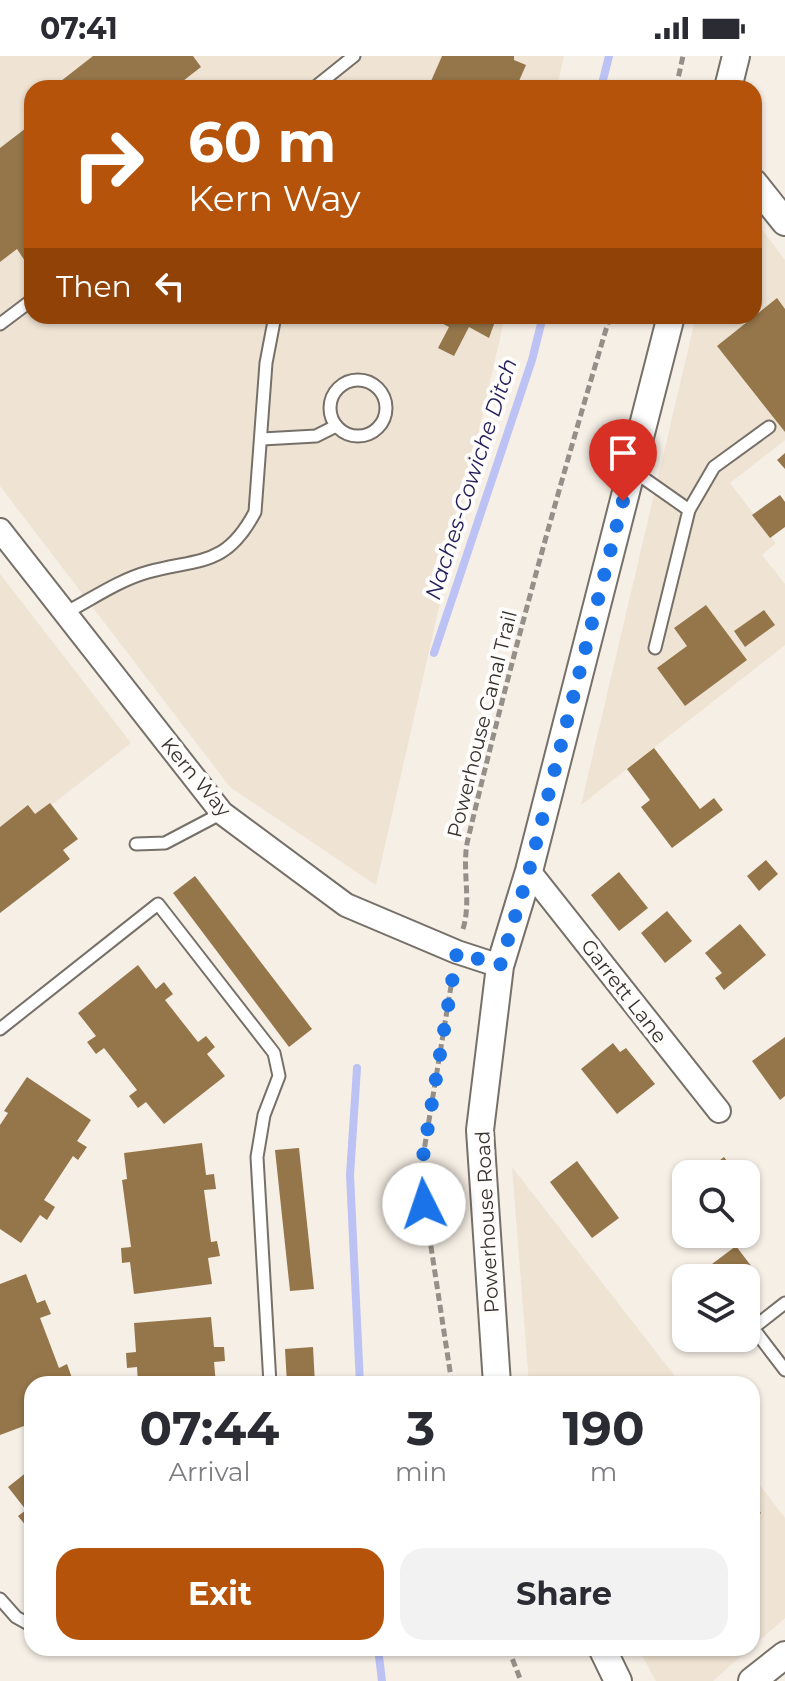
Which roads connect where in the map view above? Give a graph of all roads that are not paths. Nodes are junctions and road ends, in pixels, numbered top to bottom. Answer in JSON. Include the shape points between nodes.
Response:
{"nodes":[{"id":1,"x":354,"y":56,"type":"edge"},
{"id":2,"x":736,"y":56,"type":"edge"},
{"id":3,"x":325,"y":80,"type":"edge"},
{"id":4,"x":730,"y":80,"type":"edge"},
{"id":5,"x":762,"y":193,"type":"edge"},
{"id":6,"x":785,"y":222,"type":"edge"},
{"id":7,"x":24,"y":306,"type":"edge"},
{"id":8,"x":0,"y":324,"type":"edge"},
{"id":9,"x":273,"y":324,"type":"edge"},
{"id":10,"x":669,"y":324,"type":"edge"},
{"id":11,"x":336,"y":426,"type":"junction"},
{"id":12,"x":769,"y":427,"type":"dead end"},
{"id":13,"x":262,"y":439,"type":"junction"},
{"id":14,"x":631,"y":470,"type":"junction"},
{"id":15,"x":689,"y":510,"type":"junction"},
{"id":16,"x":0,"y":530,"type":"edge"},
{"id":17,"x":65,"y":613,"type":"junction"},
{"id":18,"x":655,"y":648,"type":"dead end"},
{"id":19,"x":222,"y":813,"type":"junction"},
{"id":20,"x":136,"y":844,"type":"dead end"},
{"id":21,"x":529,"y":871,"type":"junction"},
{"id":22,"x":500,"y":966,"type":"junction"},
{"id":23,"x":0,"y":1029,"type":"edge"},
{"id":24,"x":719,"y":1111,"type":"dead end"},
{"id":25,"x":785,"y":1303,"type":"edge"},
{"id":26,"x":785,"y":1370,"type":"edge"},
{"id":27,"x":270,"y":1376,"type":"edge"},
{"id":28,"x":496,"y":1376,"type":"edge"},
{"id":29,"x":0,"y":1599,"type":"edge"},
{"id":30,"x":24,"y":1622,"type":"edge"},
{"id":31,"x":785,"y":1655,"type":"edge"},
{"id":32,"x":606,"y":1656,"type":"edge"},
{"id":33,"x":618,"y":1681,"type":"edge"},
{"id":34,"x":752,"y":1681,"type":"edge"}],
"edges":[{"from":1,"to":3,"type":"lane"},
{"from":2,"to":4,"type":"street"},
{"from":5,"to":6,"type":"street"},
{"from":7,"to":8,"type":"lane"},
{"from":9,"to":13,"type":"lane"},
{"from":10,"to":14,"type":"street","name":"Powerhouse Road"},
{"from":11,"to":11,"type":"lane","via":[[355,436],[375,430],[386,411],[380,390],[360,380],[340,386],[329,405]]},
{"from":11,"to":13,"type":"lane","via":[[316,436]]},
{"from":12,"to":15,"type":"lane","via":[[714,467]]},
{"from":13,"to":17,"type":"lane","via":[[255,512],[231,547],[202,562],[148,572]]},
{"from":14,"to":15,"type":"lane"},
{"from":14,"to":21,"type":"street","name":"Powerhouse Road"},
{"from":15,"to":18,"type":"lane"},
{"from":16,"to":17,"type":"street","name":"Kern Way"},
{"from":17,"to":19,"type":"street","name":"Kern Way"},
{"from":19,"to":20,"type":"lane","via":[[165,843]]},
{"from":19,"to":22,"type":"street","name":"Kern Way","via":[[346,905]]},
{"from":21,"to":22,"type":"street","name":"Powerhouse Road"},
{"from":21,"to":24,"type":"street","name":"Garrett Lane"},
{"from":22,"to":28,"type":"street","name":"Powerhouse Road","via":[[480,1130]]},
{"from":23,"to":27,"type":"lane","via":[[158,904],[274,1053],[279,1076],[264,1115],[257,1157]]},
{"from":25,"to":26,"type":"lane","via":[[753,1328]]},
{"from":29,"to":30,"type":"lane"},
{"from":31,"to":34,"type":"street"},
{"from":32,"to":33,"type":"street"}]}
